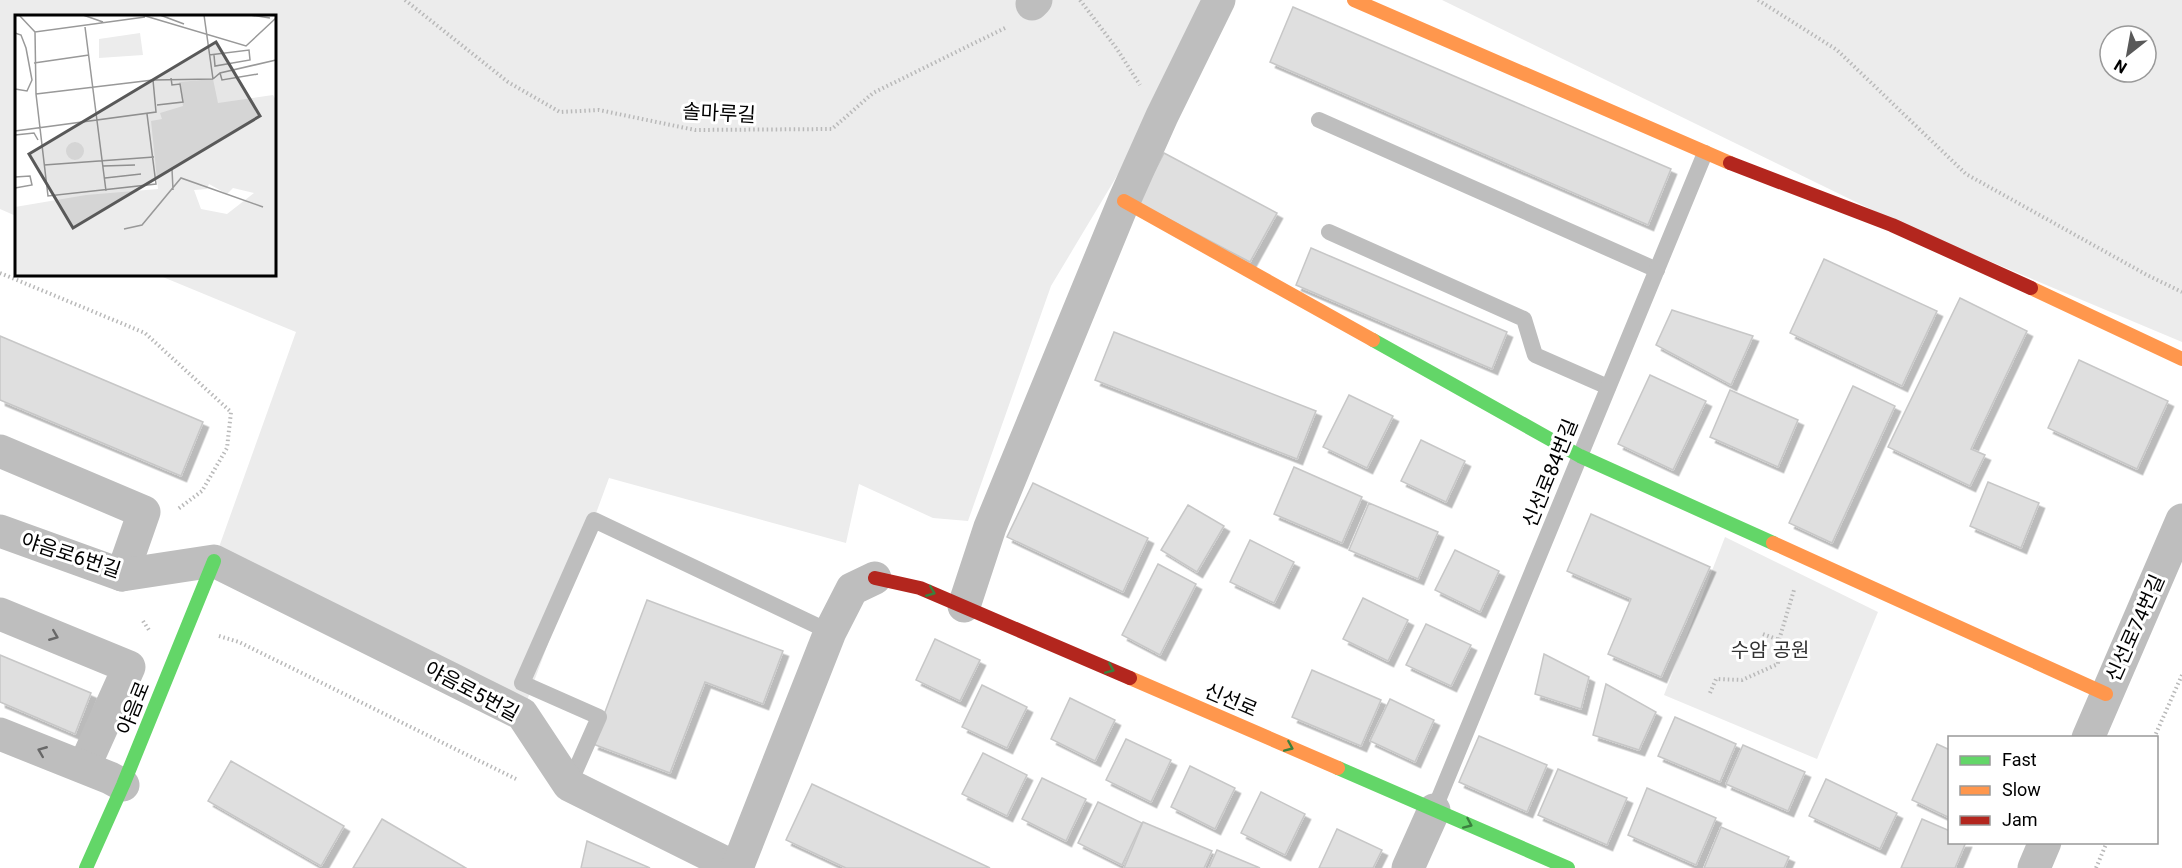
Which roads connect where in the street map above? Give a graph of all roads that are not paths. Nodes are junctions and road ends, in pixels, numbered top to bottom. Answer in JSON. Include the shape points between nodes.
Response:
{"nodes":[{"id":1,"x":1219,"y":0,"type":"edge"},
{"id":2,"x":1354,"y":0,"type":"edge"},
{"id":3,"x":1319,"y":120,"type":"dead end"},
{"id":4,"x":1705,"y":153,"type":"junction"},
{"id":5,"x":1124,"y":201,"type":"junction"},
{"id":6,"x":1329,"y":232,"type":"dead end"},
{"id":7,"x":1657,"y":270,"type":"junction"},
{"id":8,"x":2182,"y":358,"type":"edge"},
{"id":9,"x":1608,"y":387,"type":"junction"},
{"id":10,"x":0,"y":451,"type":"edge"},
{"id":11,"x":1580,"y":456,"type":"junction"},
{"id":12,"x":2182,"y":520,"type":"edge"},
{"id":13,"x":0,"y":531,"type":"edge"},
{"id":14,"x":214,"y":561,"type":"junction"},
{"id":15,"x":122,"y":574,"type":"junction"},
{"id":16,"x":875,"y":578,"type":"joint"},
{"id":17,"x":964,"y":606,"type":"junction"},
{"id":18,"x":0,"y":614,"type":"edge"},
{"id":19,"x":830,"y":632,"type":"junction"},
{"id":20,"x":2106,"y":694,"type":"junction"},
{"id":21,"x":0,"y":734,"type":"edge"},
{"id":22,"x":2089,"y":736,"type":"edge"},
{"id":23,"x":84,"y":767,"type":"junction"},
{"id":24,"x":123,"y":785,"type":"junction"},
{"id":25,"x":569,"y":785,"type":"junction"},
{"id":26,"x":1434,"y":810,"type":"junction"},
{"id":27,"x":2044,"y":844,"type":"edge"},
{"id":28,"x":86,"y":868,"type":"edge"},
{"id":29,"x":736,"y":868,"type":"edge"},
{"id":30,"x":1408,"y":868,"type":"edge"},
{"id":31,"x":1568,"y":868,"type":"edge"},
{"id":32,"x":2034,"y":868,"type":"edge"}],
"edges":[{"from":1,"to":5,"type":"street"},
{"from":2,"to":4,"type":"street"},
{"from":3,"to":7,"type":"lane"},
{"from":4,"to":7,"type":"lane","name":"신선로84번길"},
{"from":4,"to":8,"type":"street","via":[[1892,225]]},
{"from":5,"to":11,"type":"street"},
{"from":5,"to":17,"type":"street","via":[[990,527]]},
{"from":6,"to":9,"type":"lane","via":[[1524,319],[1536,355]]},
{"from":7,"to":9,"type":"lane","name":"신선로84번길"},
{"from":9,"to":11,"type":"lane","name":"신선로84번길"},
{"from":10,"to":15,"type":"street","via":[[144,512]]},
{"from":11,"to":20,"type":"street"},
{"from":11,"to":26,"type":"lane","name":"신선로84번길"},
{"from":12,"to":20,"type":"street","name":"신선로74번길"},
{"from":13,"to":15,"type":"street","name":"야음로6번길"},
{"from":14,"to":15,"type":"street","name":"야음로6번길"},
{"from":14,"to":24,"type":"street","name":"야음로"},
{"from":14,"to":25,"type":"street","name":"야음로5번길","via":[[522,714]]},
{"from":16,"to":17,"type":"street","name":"신선로","one_way":true,"via":[[920,588]]},
{"from":16,"to":19,"type":"street","via":[[852,589]]},
{"from":17,"to":26,"type":"street","name":"신선로","one_way":true},
{"from":18,"to":23,"type":"street","one_way":true,"via":[[129,667]]},
{"from":19,"to":25,"type":"lane","via":[[594,520],[522,683],[599,717]]},
{"from":19,"to":29,"type":"street"},
{"from":20,"to":22,"type":"street","name":"신선로74번길"},
{"from":23,"to":21,"type":"street","one_way":true},
{"from":23,"to":24,"type":"street"},
{"from":24,"to":28,"type":"street","name":"야음로"},
{"from":25,"to":29,"type":"street"},
{"from":26,"to":30,"type":"street"},
{"from":26,"to":31,"type":"street","name":"신선로","one_way":true},
{"from":27,"to":32,"type":"street"}]}
